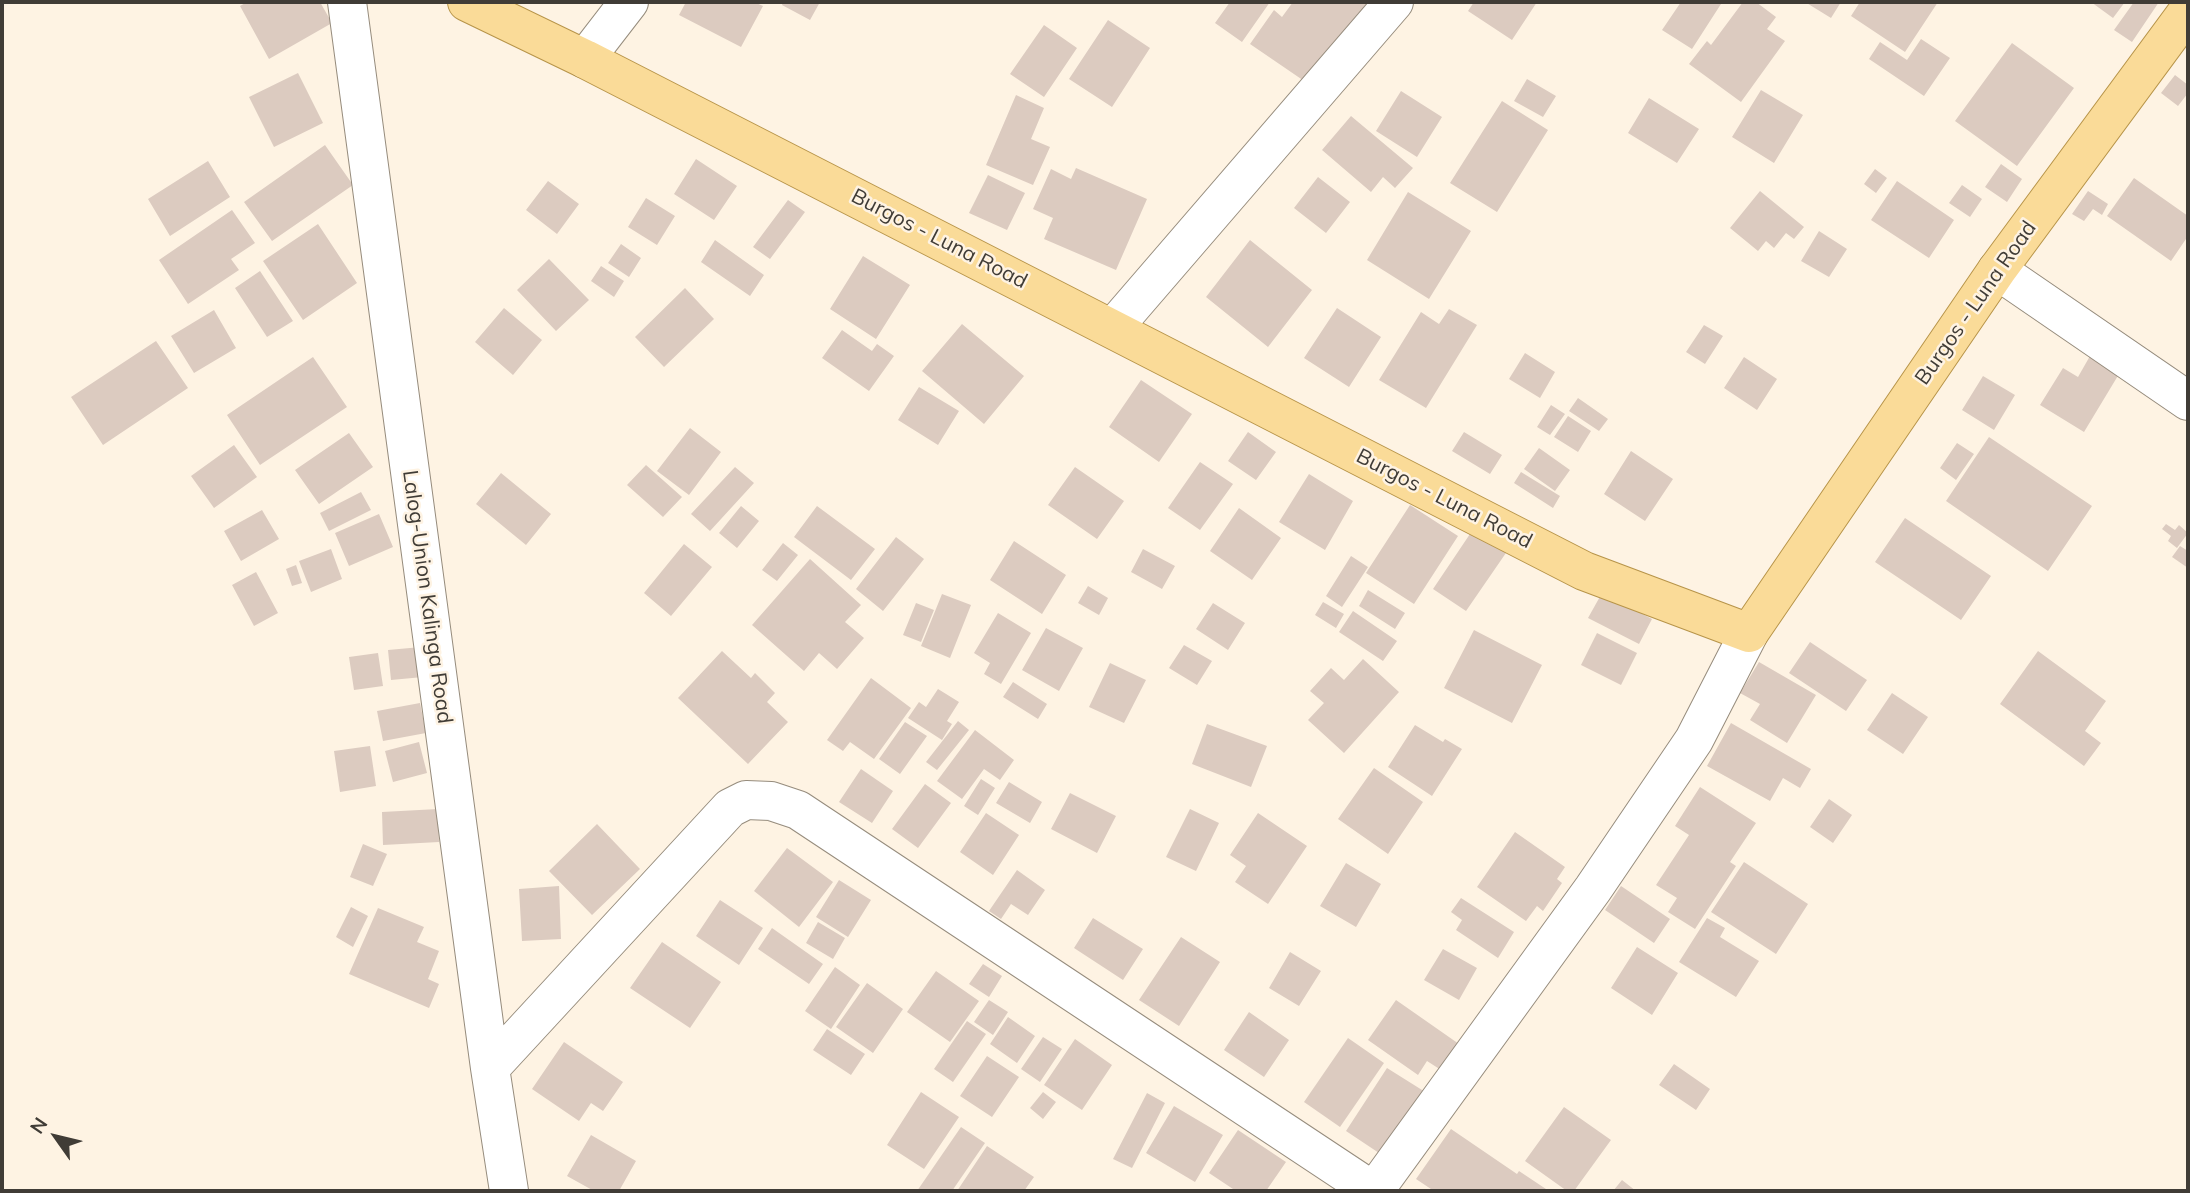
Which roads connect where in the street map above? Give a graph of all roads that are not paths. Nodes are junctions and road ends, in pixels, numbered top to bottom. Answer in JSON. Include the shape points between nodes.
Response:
{"nodes":[{"id":1,"x":347,"y":2,"type":"edge"},
{"id":2,"x":467,"y":2,"type":"edge"},
{"id":3,"x":629,"y":2,"type":"edge"},
{"id":4,"x":1394,"y":2,"type":"edge"},
{"id":5,"x":2188,"y":11,"type":"edge"},
{"id":6,"x":585,"y":58,"type":"junction"},
{"id":7,"x":1997,"y":270,"type":"junction"},
{"id":8,"x":1113,"y":328,"type":"junction"},
{"id":9,"x":2188,"y":401,"type":"edge"},
{"id":10,"x":1749,"y":633,"type":"junction"},
{"id":11,"x":490,"y":1068,"type":"junction"},
{"id":12,"x":509,"y":1191,"type":"edge"},
{"id":13,"x":1373,"y":1191,"type":"edge"}],
"edges":[{"from":1,"to":11,"type":"street","name":"Lalog-Union Kalinga Road"},
{"from":2,"to":6,"type":"main road","name":"Burgos - Luna Road"},
{"from":3,"to":6,"type":"street"},
{"from":4,"to":8,"type":"street"},
{"from":5,"to":7,"type":"main road","name":"Burgos - Luna Road"},
{"from":6,"to":8,"type":"main road","name":"Burgos - Luna Road"},
{"from":7,"to":9,"type":"street"},
{"from":7,"to":10,"type":"main road","name":"Burgos - Luna Road"},
{"from":8,"to":10,"type":"main road","name":"Burgos - Luna Road","via":[[1584,571]]},
{"from":10,"to":13,"type":"street","via":[[1694,740],[1593,889]]},
{"from":11,"to":12,"type":"street","name":"Lalog-Union Kalinga Road"},
{"from":11,"to":13,"type":"street","via":[[730,808],[746,800],[771,801],[798,810]]}]}
